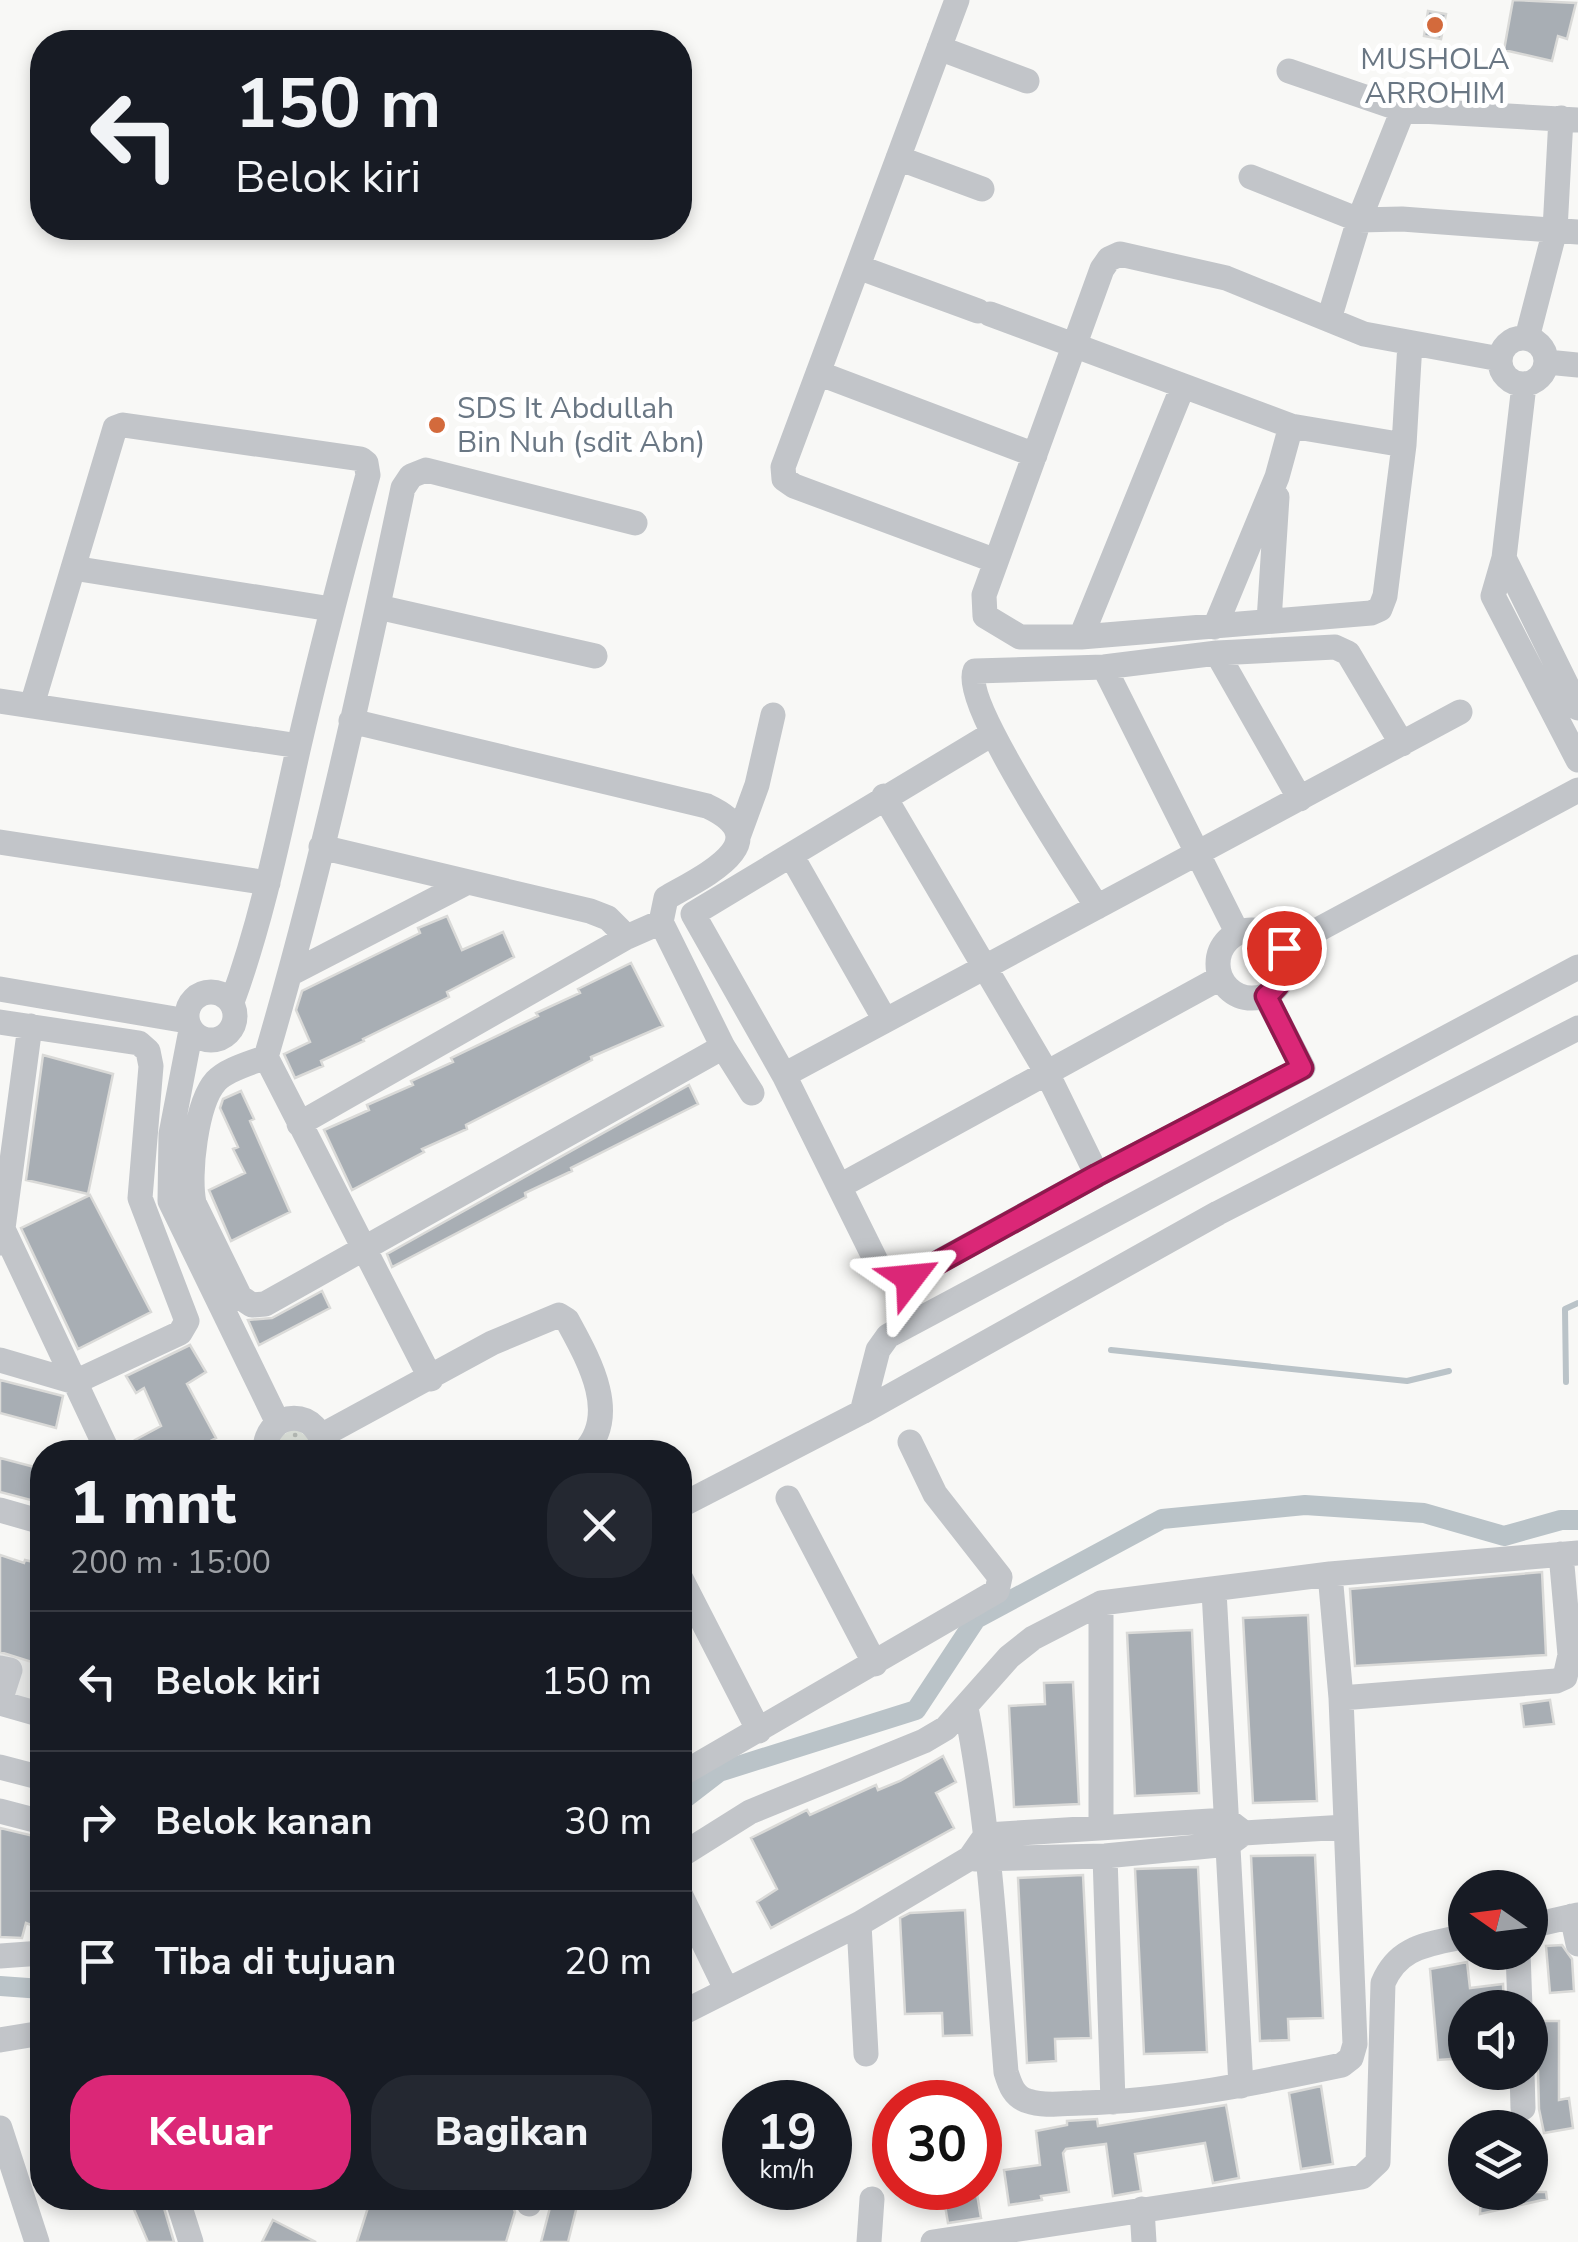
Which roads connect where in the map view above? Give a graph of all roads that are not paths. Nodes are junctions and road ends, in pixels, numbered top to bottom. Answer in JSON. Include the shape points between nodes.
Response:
{"nodes":[{"id":1,"x":957,"y":0,"type":"edge"},
{"id":2,"x":939,"y":48,"type":"junction"},
{"id":3,"x":1288,"y":70,"type":"dead end"},
{"id":4,"x":1027,"y":81,"type":"dead end"},
{"id":5,"x":1403,"y":110,"type":"junction"},
{"id":6,"x":1570,"y":119,"type":"edge"},
{"id":7,"x":898,"y":158,"type":"junction"},
{"id":8,"x":1252,"y":177,"type":"dead end"},
{"id":9,"x":982,"y":189,"type":"dead end"},
{"id":10,"x":1358,"y":220,"type":"junction"},
{"id":11,"x":1566,"y":231,"type":"edge"},
{"id":12,"x":858,"y":267,"type":"junction"},
{"id":13,"x":1329,"y":319,"type":"junction"},
{"id":14,"x":1527,"y":338,"type":"junction"},
{"id":15,"x":1410,"y":344,"type":"junction"},
{"id":16,"x":1076,"y":346,"type":"junction"},
{"id":17,"x":1500,"y":359,"type":"junction"},
{"id":18,"x":1546,"y":362,"type":"junction"},
{"id":19,"x":1578,"y":365,"type":"edge"},
{"id":20,"x":818,"y":373,"type":"junction"},
{"id":21,"x":1524,"y":385,"type":"junction"},
{"id":22,"x":1183,"y":386,"type":"junction"},
{"id":23,"x":1291,"y":426,"type":"junction"},
{"id":24,"x":1404,"y":445,"type":"junction"},
{"id":25,"x":1036,"y":454,"type":"junction"},
{"id":26,"x":1278,"y":476,"type":"junction"},
{"id":27,"x":635,"y":522,"type":"dead end"},
{"id":28,"x":1504,"y":558,"type":"junction"},
{"id":29,"x":996,"y":562,"type":"junction"},
{"id":30,"x":73,"y":568,"type":"junction"},
{"id":31,"x":378,"y":607,"type":"junction"},
{"id":32,"x":331,"y":609,"type":"junction"},
{"id":33,"x":1269,"y":621,"type":"junction"},
{"id":34,"x":1081,"y":637,"type":"junction"},
{"id":35,"x":1216,"y":640,"type":"junction"},
{"id":36,"x":595,"y":656,"type":"dead end"},
{"id":37,"x":1104,"y":668,"type":"junction"},
{"id":38,"x":0,"y":701,"type":"edge"},
{"id":39,"x":32,"y":704,"type":"junction"},
{"id":40,"x":1578,"y":708,"type":"edge"},
{"id":41,"x":1460,"y":712,"type":"dead end"},
{"id":42,"x":773,"y":716,"type":"dead end"},
{"id":43,"x":351,"y":721,"type":"junction"},
{"id":44,"x":992,"y":734,"type":"junction"},
{"id":45,"x":1402,"y":744,"type":"junction"},
{"id":46,"x":299,"y":746,"type":"junction"},
{"id":47,"x":1578,"y":763,"type":"edge"},
{"id":48,"x":1578,"y":787,"type":"edge"},
{"id":49,"x":884,"y":796,"type":"junction"},
{"id":50,"x":1300,"y":799,"type":"junction"},
{"id":51,"x":738,"y":837,"type":"junction"},
{"id":52,"x":0,"y":842,"type":"edge"},
{"id":53,"x":320,"y":847,"type":"junction"},
{"id":54,"x":791,"y":855,"type":"junction"},
{"id":55,"x":1196,"y":856,"type":"junction"},
{"id":56,"x":466,"y":883,"type":"junction"},
{"id":57,"x":268,"y":884,"type":"junction"},
{"id":58,"x":1097,"y":907,"type":"junction"},
{"id":59,"x":661,"y":922,"type":"junction"},
{"id":60,"x":1237,"y":932,"type":"junction"},
{"id":61,"x":627,"y":937,"type":"junction"},
{"id":62,"x":1284,"y":948,"type":"junction"},
{"id":63,"x":984,"y":966,"type":"junction"},
{"id":64,"x":1578,"y":967,"type":"edge"},
{"id":65,"x":290,"y":974,"type":"junction"},
{"id":66,"x":1220,"y":978,"type":"junction"},
{"id":67,"x":0,"y":989,"type":"edge"},
{"id":68,"x":1266,"y":996,"type":"junction"},
{"id":69,"x":232,"y":1002,"type":"junction"},
{"id":70,"x":885,"y":1020,"type":"junction"},
{"id":71,"x":0,"y":1022,"type":"edge"},
{"id":72,"x":30,"y":1026,"type":"junction"},
{"id":73,"x":189,"y":1026,"type":"junction"},
{"id":74,"x":1578,"y":1028,"type":"edge"},
{"id":75,"x":724,"y":1046,"type":"junction"},
{"id":76,"x":266,"y":1057,"type":"junction"},
{"id":77,"x":1046,"y":1073,"type":"junction"},
{"id":78,"x":784,"y":1076,"type":"junction"},
{"id":79,"x":752,"y":1093,"type":"dead end"},
{"id":80,"x":298,"y":1124,"type":"junction"},
{"id":81,"x":1097,"y":1175,"type":"junction"},
{"id":82,"x":840,"y":1186,"type":"junction"},
{"id":83,"x":1,"y":1238,"type":"edge"},
{"id":84,"x":364,"y":1251,"type":"junction"},
{"id":85,"x":0,"y":1360,"type":"edge"},
{"id":86,"x":431,"y":1379,"type":"junction"},
{"id":87,"x":75,"y":1382,"type":"junction"},
{"id":88,"x":862,"y":1412,"type":"junction"},
{"id":89,"x":278,"y":1423,"type":"junction"},
{"id":90,"x":102,"y":1440,"type":"edge"},
{"id":91,"x":266,"y":1440,"type":"edge"},
{"id":92,"x":319,"y":1440,"type":"edge"},
{"id":93,"x":329,"y":1440,"type":"edge"},
{"id":94,"x":591,"y":1440,"type":"edge"},
{"id":95,"x":910,"y":1442,"type":"dead end"},
{"id":96,"x":788,"y":1498,"type":"dead end"},
{"id":97,"x":692,"y":1500,"type":"edge"},
{"id":98,"x":0,"y":1510,"type":"edge"},
{"id":99,"x":30,"y":1519,"type":"edge"},
{"id":100,"x":1569,"y":1553,"type":"edge"},
{"id":101,"x":1330,"y":1574,"type":"junction"},
{"id":102,"x":1214,"y":1591,"type":"junction"},
{"id":103,"x":692,"y":1600,"type":"edge"},
{"id":104,"x":1100,"y":1604,"type":"junction"},
{"id":105,"x":875,"y":1664,"type":"junction"},
{"id":106,"x":0,"y":1668,"type":"edge"},
{"id":107,"x":1340,"y":1698,"type":"junction"},
{"id":108,"x":0,"y":1702,"type":"edge"},
{"id":109,"x":966,"y":1708,"type":"junction"},
{"id":110,"x":30,"y":1711,"type":"edge"},
{"id":111,"x":759,"y":1731,"type":"junction"},
{"id":112,"x":0,"y":1767,"type":"edge"},
{"id":113,"x":692,"y":1767,"type":"edge"},
{"id":114,"x":30,"y":1775,"type":"edge"},
{"id":115,"x":0,"y":1811,"type":"edge"},
{"id":116,"x":30,"y":1819,"type":"edge"},
{"id":117,"x":1100,"y":1826,"type":"junction"},
{"id":118,"x":1346,"y":1827,"type":"junction"},
{"id":119,"x":1233,"y":1832,"type":"junction"},
{"id":120,"x":692,"y":1848,"type":"edge"},
{"id":121,"x":982,"y":1851,"type":"junction"},
{"id":122,"x":1106,"y":1856,"type":"junction"},
{"id":123,"x":1575,"y":1915,"type":"edge"},
{"id":124,"x":692,"y":1919,"type":"edge"},
{"id":125,"x":1548,"y":1922,"type":"edge"},
{"id":126,"x":859,"y":1924,"type":"junction"},
{"id":127,"x":1448,"y":1940,"type":"edge"},
{"id":128,"x":1578,"y":1944,"type":"edge"},
{"id":129,"x":30,"y":1954,"type":"edge"},
{"id":130,"x":0,"y":1956,"type":"edge"},
{"id":131,"x":726,"y":1989,"type":"junction"},
{"id":132,"x":692,"y":2007,"type":"edge"},
{"id":133,"x":30,"y":2035,"type":"edge"},
{"id":134,"x":0,"y":2040,"type":"edge"},
{"id":135,"x":866,"y":2054,"type":"dead end"},
{"id":136,"x":1241,"y":2086,"type":"junction"},
{"id":137,"x":1522,"y":2090,"type":"edge"},
{"id":138,"x":1113,"y":2102,"type":"junction"},
{"id":139,"x":1523,"y":2108,"type":"dead end"},
{"id":140,"x":0,"y":2128,"type":"edge"},
{"id":141,"x":872,"y":2198,"type":"dead end"},
{"id":142,"x":1142,"y":2209,"type":"junction"},
{"id":143,"x":181,"y":2210,"type":"edge"},
{"id":144,"x":1014,"y":2236,"type":"edge"},
{"id":145,"x":37,"y":2242,"type":"edge"},
{"id":146,"x":191,"y":2242,"type":"edge"},
{"id":147,"x":868,"y":2242,"type":"edge"},
{"id":148,"x":933,"y":2242,"type":"edge"},
{"id":149,"x":1144,"y":2242,"type":"edge"}],
"edges":[{"from":1,"to":2,"type":"street"},
{"from":2,"to":4,"type":"street"},
{"from":2,"to":7,"type":"street"},
{"from":3,"to":5,"type":"street"},
{"from":5,"to":6,"type":"street"},
{"from":5,"to":10,"type":"street"},
{"from":6,"to":11,"type":"street"},
{"from":7,"to":9,"type":"street"},
{"from":7,"to":12,"type":"street"},
{"from":8,"to":10,"type":"street"},
{"from":10,"to":11,"type":"street"},
{"from":10,"to":13,"type":"street"},
{"from":11,"to":14,"type":"street"},
{"from":12,"to":16,"type":"street"},
{"from":12,"to":20,"type":"street"},
{"from":13,"to":15,"type":"street"},
{"from":13,"to":16,"type":"street","via":[[1226,278],[1120,254],[1102,270]]},
{"from":14,"to":17,"type":"street","via":[[1512,340]]},
{"from":14,"to":18,"type":"street","via":[[1542,348]]},
{"from":15,"to":17,"type":"street"},
{"from":15,"to":24,"type":"street"},
{"from":16,"to":22,"type":"street"},
{"from":16,"to":25,"type":"street"},
{"from":17,"to":21,"type":"street","via":[[1509,380]]},
{"from":18,"to":19,"type":"street"},
{"from":18,"to":21,"type":"street","via":[[1541,377]]},
{"from":20,"to":25,"type":"street"},
{"from":20,"to":29,"type":"street","via":[[784,479]]},
{"from":21,"to":28,"type":"street"},
{"from":22,"to":23,"type":"street"},
{"from":22,"to":34,"type":"street"},
{"from":23,"to":24,"type":"street"},
{"from":23,"to":26,"type":"street"},
{"from":24,"to":33,"type":"street","via":[[1380,609]]},
{"from":25,"to":29,"type":"street"},
{"from":26,"to":33,"type":"street"},
{"from":26,"to":35,"type":"street"},
{"from":27,"to":31,"type":"street","via":[[426,470],[403,488]]},
{"from":28,"to":40,"type":"street"},
{"from":28,"to":47,"type":"street","via":[[1493,596]]},
{"from":29,"to":34,"type":"street","via":[[984,595],[986,616],[1020,637]]},
{"from":30,"to":32,"type":"street"},
{"from":30,"to":32,"type":"street","via":[[115,428],[361,459],[368,476]]},
{"from":30,"to":39,"type":"street"},
{"from":31,"to":36,"type":"street"},
{"from":31,"to":43,"type":"street"},
{"from":32,"to":46,"type":"street"},
{"from":33,"to":35,"type":"street"},
{"from":34,"to":35,"type":"street"},
{"from":35,"to":37,"type":"street"},
{"from":35,"to":45,"type":"street","via":[[1342,649]]},
{"from":35,"to":50,"type":"street"},
{"from":37,"to":44,"type":"street","via":[[975,670],[972,682]]},
{"from":37,"to":55,"type":"street"},
{"from":38,"to":39,"type":"street"},
{"from":39,"to":46,"type":"street"},
{"from":41,"to":45,"type":"street"},
{"from":42,"to":51,"type":"street"},
{"from":43,"to":51,"type":"street","via":[[707,806],[724,814]]},
{"from":43,"to":53,"type":"street"},
{"from":44,"to":49,"type":"street"},
{"from":44,"to":58,"type":"street"},
{"from":45,"to":50,"type":"street"},
{"from":46,"to":57,"type":"street"},
{"from":47,"to":48,"type":"street"},
{"from":48,"to":62,"type":"street"},
{"from":49,"to":54,"type":"street"},
{"from":49,"to":63,"type":"street"},
{"from":50,"to":55,"type":"street"},
{"from":51,"to":59,"type":"street","via":[[721,866],[666,898]]},
{"from":52,"to":57,"type":"street"},
{"from":53,"to":56,"type":"street"},
{"from":53,"to":65,"type":"street"},
{"from":54,"to":70,"type":"street"},
{"from":54,"to":78,"type":"street","via":[[693,914]]},
{"from":55,"to":58,"type":"street"},
{"from":55,"to":60,"type":"street"},
{"from":56,"to":61,"type":"street","via":[[590,911]]},
{"from":56,"to":65,"type":"street"},
{"from":57,"to":69,"type":"street"},
{"from":58,"to":63,"type":"street"},
{"from":59,"to":61,"type":"street"},
{"from":59,"to":75,"type":"street"},
{"from":60,"to":62,"type":"street","via":[[1272,934]]},
{"from":60,"to":66,"type":"street","via":[[1217,961]]},
{"from":61,"to":80,"type":"street"},
{"from":62,"to":68,"type":"street","via":[[1288,966]]},
{"from":63,"to":70,"type":"street"},
{"from":63,"to":77,"type":"street"},
{"from":64,"to":88,"type":"street","via":[[888,1336]]},
{"from":65,"to":76,"type":"street"},
{"from":66,"to":68,"type":"street","via":[[1231,993]]},
{"from":66,"to":77,"type":"street"},
{"from":67,"to":73,"type":"street"},
{"from":68,"to":81,"type":"street","via":[[1302,1068]]},
{"from":69,"to":73,"type":"street","via":[[206,992],[191,1003]]},
{"from":69,"to":73,"type":"street","via":[[236,1020],[226,1036],[207,1040]]},
{"from":70,"to":78,"type":"street"},
{"from":71,"to":72,"type":"street"},
{"from":72,"to":83,"type":"street"},
{"from":72,"to":87,"type":"street","via":[[138,1043],[148,1051],[140,1198],[187,1321],[180,1333]]},
{"from":73,"to":89,"type":"street","via":[[171,1134],[170,1200]]},
{"from":74,"to":88,"type":"street","via":[[1218,1212]]},
{"from":75,"to":79,"type":"street"},
{"from":75,"to":84,"type":"street"},
{"from":76,"to":80,"type":"street"},
{"from":76,"to":84,"type":"street","via":[[218,1077],[209,1090],[191,1186],[240,1297],[265,1304]]},
{"from":77,"to":81,"type":"street"},
{"from":77,"to":82,"type":"street"},
{"from":78,"to":82,"type":"street"},
{"from":80,"to":84,"type":"street"},
{"from":81,"to":82,"type":"street","via":[[910,1278],[897,1279],[879,1267]]},
{"from":83,"to":87,"type":"street"},
{"from":84,"to":86,"type":"street"},
{"from":85,"to":87,"type":"street"},
{"from":86,"to":93,"type":"street"},
{"from":86,"to":94,"type":"street","via":[[492,1343],[563,1317],[597,1381]]},
{"from":87,"to":90,"type":"street"},
{"from":88,"to":97,"type":"street"},
{"from":89,"to":91,"type":"street"},
{"from":89,"to":92,"type":"street","via":[[306,1421]]},
{"from":95,"to":105,"type":"street","via":[[935,1494],[1000,1584]]},
{"from":96,"to":105,"type":"street"},
{"from":98,"to":99,"type":"street"},
{"from":100,"to":101,"type":"street"},
{"from":100,"to":107,"type":"street","via":[[1565,1677]]},
{"from":101,"to":102,"type":"street"},
{"from":101,"to":107,"type":"street"},
{"from":102,"to":104,"type":"street"},
{"from":102,"to":119,"type":"street"},
{"from":103,"to":111,"type":"street"},
{"from":104,"to":109,"type":"street","via":[[1033,1638]]},
{"from":104,"to":117,"type":"street"},
{"from":105,"to":111,"type":"street"},
{"from":106,"to":108,"type":"street","via":[[10,1670]]},
{"from":107,"to":118,"type":"street"},
{"from":108,"to":110,"type":"street"},
{"from":109,"to":120,"type":"street","via":[[924,1741],[750,1812]]},
{"from":109,"to":121,"type":"street"},
{"from":111,"to":113,"type":"street"},
{"from":112,"to":114,"type":"street"},
{"from":115,"to":116,"type":"street"},
{"from":117,"to":119,"type":"street"},
{"from":117,"to":121,"type":"street"},
{"from":118,"to":119,"type":"street"},
{"from":118,"to":136,"type":"street","via":[[1351,2058]]},
{"from":119,"to":122,"type":"street"},
{"from":119,"to":136,"type":"street"},
{"from":121,"to":122,"type":"street"},
{"from":121,"to":126,"type":"street"},
{"from":121,"to":138,"type":"street","via":[[1011,2087],[1029,2102]]},
{"from":122,"to":138,"type":"street"},
{"from":123,"to":125,"type":"street"},
{"from":123,"to":128,"type":"street"},
{"from":124,"to":131,"type":"street"},
{"from":126,"to":131,"type":"street"},
{"from":126,"to":135,"type":"street"},
{"from":127,"to":142,"type":"street","via":[[1398,1957],[1383,1983],[1379,2151],[1372,2169],[1362,2177]]},
{"from":129,"to":130,"type":"street"},
{"from":131,"to":132,"type":"street"},
{"from":133,"to":134,"type":"street"},
{"from":136,"to":138,"type":"street"},
{"from":137,"to":139,"type":"street"},
{"from":140,"to":145,"type":"street"},
{"from":141,"to":147,"type":"street"},
{"from":142,"to":144,"type":"street"},
{"from":142,"to":149,"type":"street"},
{"from":143,"to":146,"type":"street"},
{"from":144,"to":148,"type":"street"}]}
